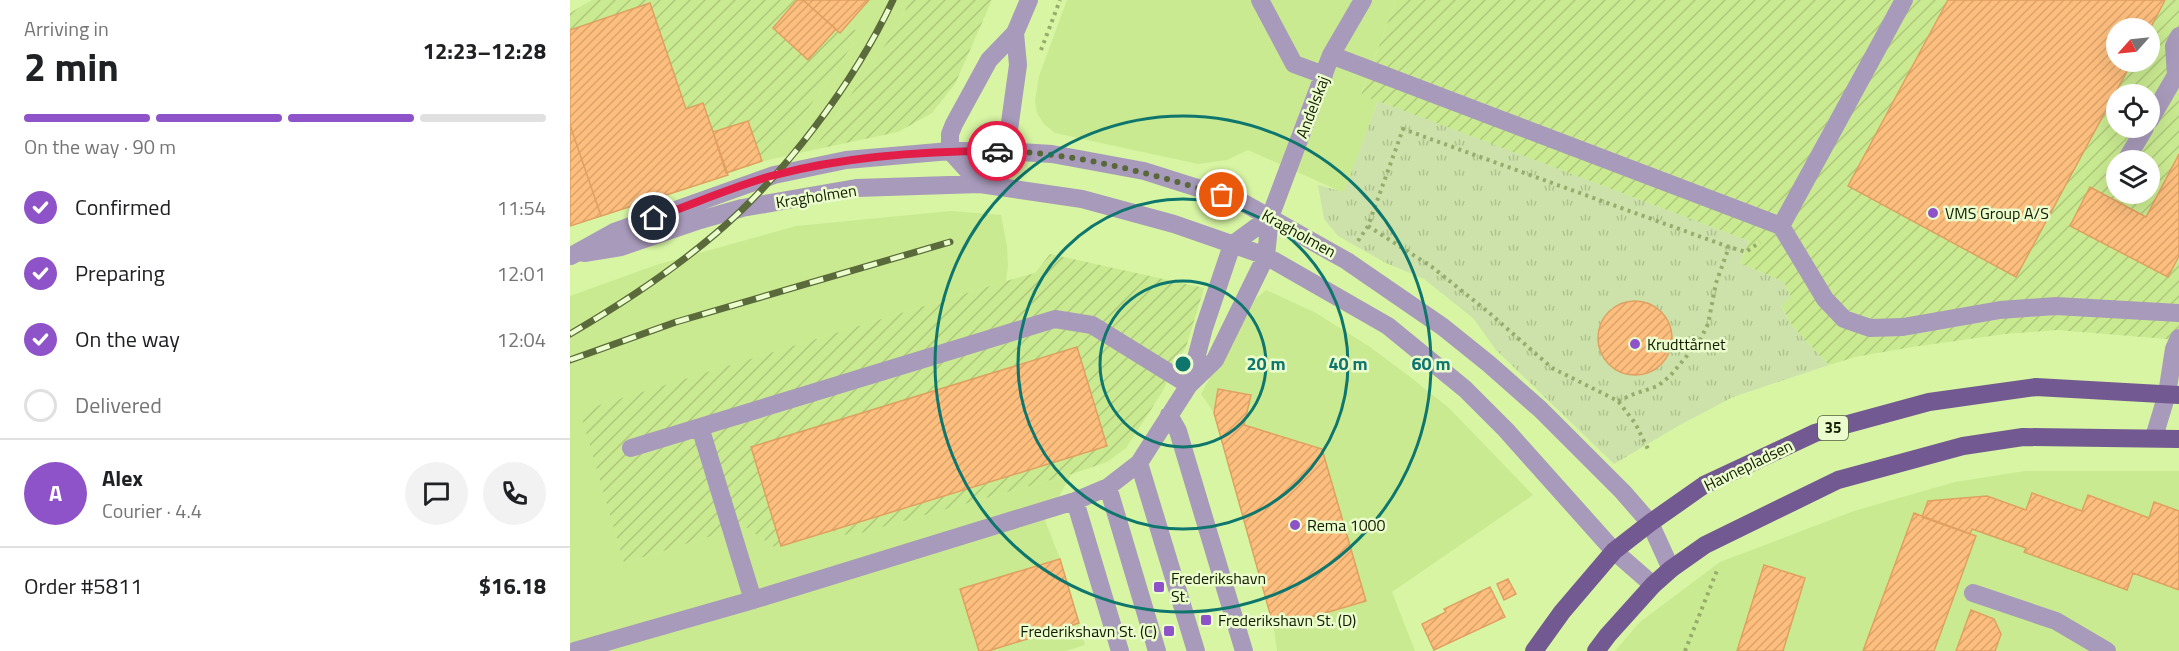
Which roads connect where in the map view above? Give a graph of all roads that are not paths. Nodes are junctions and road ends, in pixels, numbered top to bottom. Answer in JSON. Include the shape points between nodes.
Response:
{"nodes":[{"id":1,"x":1029,"y":0,"type":"edge"},
{"id":2,"x":1260,"y":0,"type":"edge"},
{"id":3,"x":1363,"y":0,"type":"edge"},
{"id":4,"x":1904,"y":0,"type":"edge"},
{"id":5,"x":1015,"y":33,"type":"junction"},
{"id":6,"x":2179,"y":36,"type":"edge"},
{"id":7,"x":1331,"y":55,"type":"junction"},
{"id":8,"x":1324,"y":75,"type":"junction"},
{"id":9,"x":2177,"y":76,"type":"edge"},
{"id":10,"x":2160,"y":104,"type":"edge"},
{"id":11,"x":950,"y":151,"type":"junction"},
{"id":12,"x":1006,"y":151,"type":"junction"},
{"id":13,"x":980,"y":184,"type":"junction"},
{"id":14,"x":1270,"y":218,"type":"junction"},
{"id":15,"x":1781,"y":226,"type":"junction"},
{"id":16,"x":1233,"y":245,"type":"junction"},
{"id":17,"x":570,"y":256,"type":"edge"},
{"id":18,"x":1266,"y":256,"type":"junction"},
{"id":19,"x":2179,"y":313,"type":"edge"},
{"id":20,"x":2179,"y":338,"type":"edge"},
{"id":21,"x":1189,"y":385,"type":"junction"},
{"id":22,"x":2173,"y":395,"type":"edge"},
{"id":23,"x":1169,"y":415,"type":"junction"},
{"id":24,"x":700,"y":427,"type":"junction"},
{"id":25,"x":2154,"y":437,"type":"junction"},
{"id":26,"x":2179,"y":439,"type":"edge"},
{"id":27,"x":631,"y":448,"type":"dead end"},
{"id":28,"x":1139,"y":463,"type":"junction"},
{"id":29,"x":1108,"y":487,"type":"junction"},
{"id":30,"x":1075,"y":501,"type":"junction"},
{"id":31,"x":1650,"y":523,"type":"junction"},
{"id":32,"x":1614,"y":552,"type":"junction"},
{"id":33,"x":1671,"y":569,"type":"junction"},
{"id":34,"x":1653,"y":585,"type":"junction"},
{"id":35,"x":1973,"y":593,"type":"dead end"},
{"id":36,"x":753,"y":600,"type":"junction"},
{"id":37,"x":1546,"y":633,"type":"junction"},
{"id":38,"x":575,"y":651,"type":"edge"},
{"id":39,"x":1120,"y":651,"type":"edge"},
{"id":40,"x":1157,"y":651,"type":"edge"},
{"id":41,"x":1196,"y":651,"type":"edge"},
{"id":42,"x":1244,"y":651,"type":"edge"},
{"id":43,"x":1526,"y":651,"type":"edge"},
{"id":44,"x":1534,"y":651,"type":"edge"},
{"id":45,"x":1596,"y":651,"type":"edge"},
{"id":46,"x":2107,"y":651,"type":"edge"}],
"edges":[{"from":1,"to":5,"type":"street"},
{"from":2,"to":8,"type":"street","via":[[1294,64]]},
{"from":3,"to":7,"type":"street","name":"Andelskaj"},
{"from":4,"to":15,"type":"street"},
{"from":5,"to":11,"type":"street","via":[[989,60],[969,96],[950,134]]},
{"from":5,"to":12,"type":"street","via":[[1018,65]]},
{"from":6,"to":9,"type":"street","via":[[2174,46]]},
{"from":7,"to":8,"type":"street","name":"Andelskaj"},
{"from":7,"to":15,"type":"street"},
{"from":8,"to":14,"type":"street","name":"Andelskaj"},
{"from":9,"to":10,"type":"street"},
{"from":11,"to":12,"type":"street","name":"Kragholmen"},
{"from":11,"to":13,"type":"street"},
{"from":11,"to":17,"type":"street","name":"Kragholmen","via":[[846,160],[774,175],[614,232]]},
{"from":12,"to":13,"type":"street"},
{"from":12,"to":14,"type":"street","name":"Kragholmen","via":[[1052,154],[1144,171],[1242,201]]},
{"from":13,"to":16,"type":"street","name":"Kragholmen","via":[[1082,199]]},
{"from":13,"to":17,"type":"street","name":"Kragholmen","via":[[833,191],[742,208],[621,247]]},
{"from":14,"to":16,"type":"street"},
{"from":14,"to":18,"type":"street","name":"Andelskaj"},
{"from":14,"to":31,"type":"street","name":"Kragholmen","via":[[1408,301],[1490,363]]},
{"from":15,"to":19,"type":"street","via":[[1825,299],[1844,319],[1870,328],[2056,306]]},
{"from":16,"to":18,"type":"street","name":"Kragholmen"},
{"from":16,"to":21,"type":"street"},
{"from":18,"to":21,"type":"street","via":[[1215,360]]},
{"from":18,"to":32,"type":"street","name":"Kragholmen","via":[[1388,326],[1465,389]]},
{"from":20,"to":22,"type":"street","via":[[2174,349]]},
{"from":21,"to":23,"type":"street"},
{"from":21,"to":24,"type":"street","via":[[1092,325],[1055,319]]},
{"from":22,"to":25,"type":"street"},
{"from":22,"to":31,"type":"main road","name":"Havnepladsen","number":"35","via":[[2036,387],[1929,402],[1815,433],[1704,485]]},
{"from":23,"to":28,"type":"street"},
{"from":23,"to":42,"type":"street","via":[[1178,431]]},
{"from":24,"to":27,"type":"street"},
{"from":24,"to":36,"type":"street"},
{"from":25,"to":26,"type":"main road"},
{"from":25,"to":33,"type":"main road","via":[[2023,437],[1963,446],[1838,480],[1705,545]]},
{"from":28,"to":29,"type":"street"},
{"from":28,"to":41,"type":"street"},
{"from":29,"to":30,"type":"street"},
{"from":29,"to":40,"type":"street"},
{"from":30,"to":36,"type":"street"},
{"from":30,"to":39,"type":"street"},
{"from":31,"to":32,"type":"main road","name":"Havnepladsen","number":"35"},
{"from":31,"to":33,"type":"street","name":"Kragholmen"},
{"from":32,"to":34,"type":"street","name":"Kragholmen"},
{"from":32,"to":37,"type":"main road","name":"Havnepladsen","number":"35"},
{"from":33,"to":34,"type":"main road"},
{"from":34,"to":45,"type":"main road"},
{"from":35,"to":46,"type":"street","via":[[2056,621]]},
{"from":36,"to":38,"type":"street"},
{"from":37,"to":43,"type":"street"},
{"from":37,"to":44,"type":"main road","name":"Havnepladsen","number":"35"}]}
